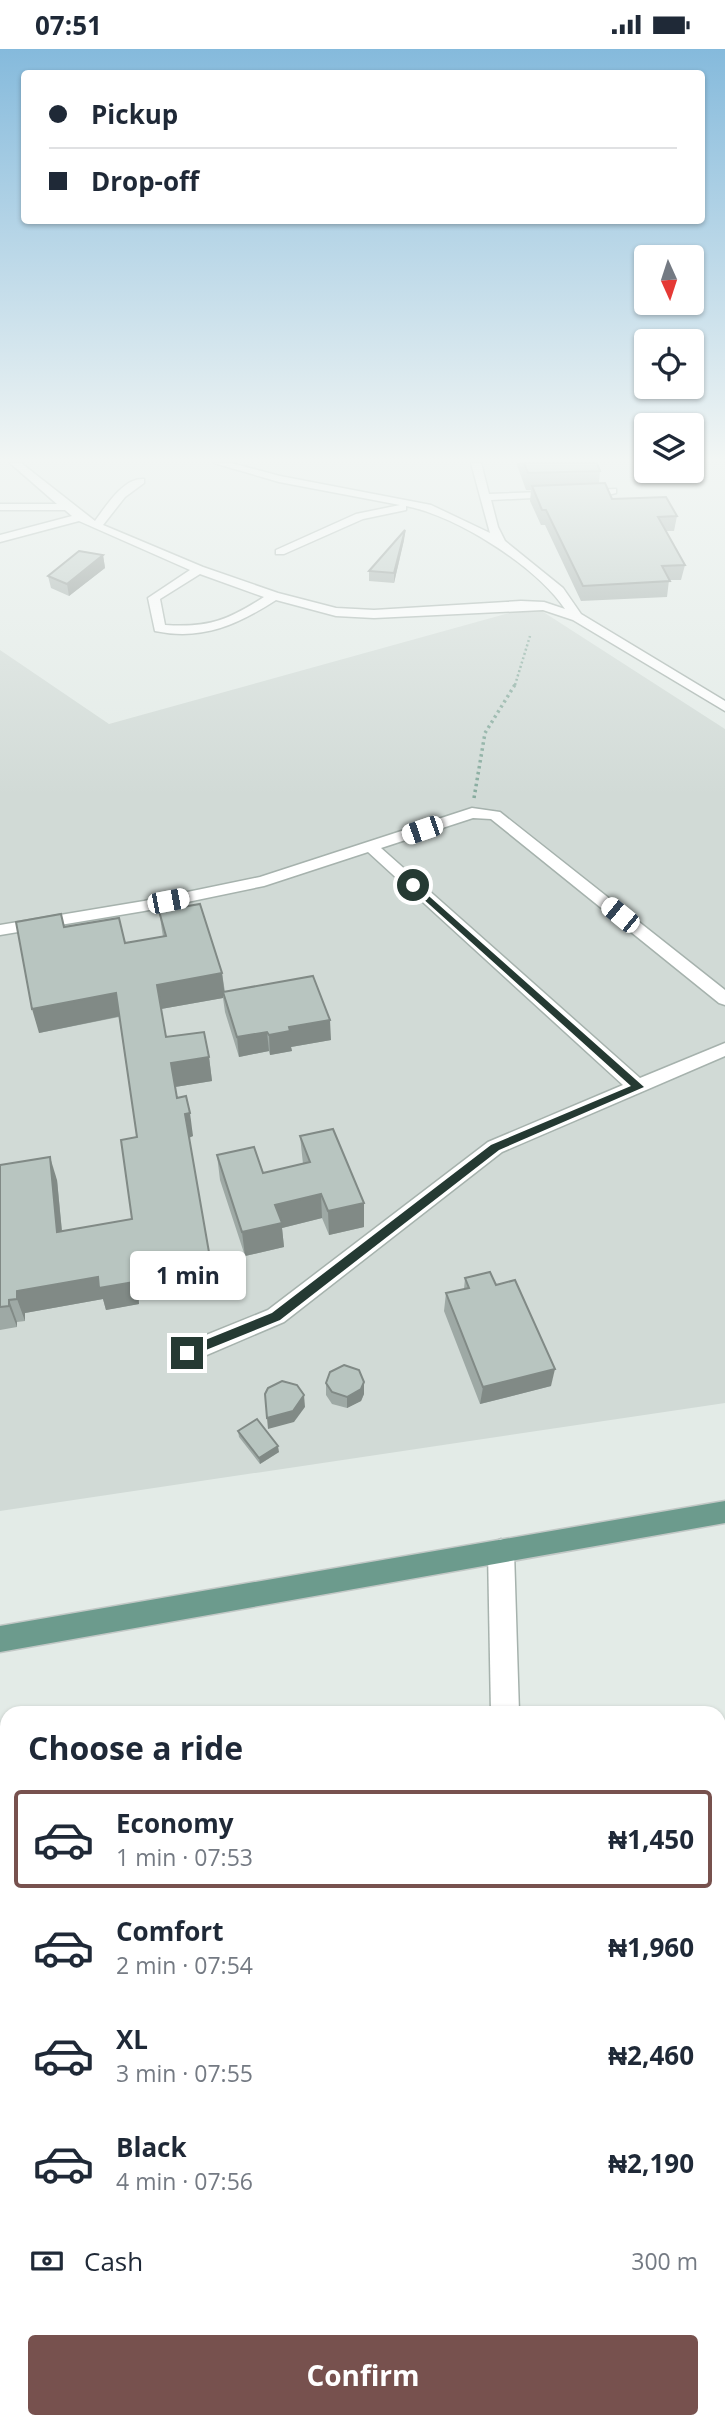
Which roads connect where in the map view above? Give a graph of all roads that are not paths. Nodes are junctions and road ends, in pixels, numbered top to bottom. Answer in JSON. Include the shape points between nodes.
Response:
{"nodes":[{"id":1,"x":194,"y":574,"type":"edge"},
{"id":2,"x":208,"y":574,"type":"edge"},
{"id":3,"x":539,"y":574,"type":"edge"},
{"id":4,"x":274,"y":596,"type":"junction"},
{"id":5,"x":577,"y":617,"type":"junction"},
{"id":6,"x":725,"y":707,"type":"edge"},
{"id":7,"x":372,"y":848,"type":"junction"},
{"id":8,"x":1,"y":928,"type":"edge"},
{"id":9,"x":725,"y":999,"type":"edge"},
{"id":10,"x":725,"y":1049,"type":"edge"},
{"id":11,"x":638,"y":1087,"type":"junction"},
{"id":12,"x":187,"y":1353,"type":"dead end"},
{"id":13,"x":725,"y":1512,"type":"edge"},
{"id":14,"x":501,"y":1551,"type":"junction"},
{"id":15,"x":0,"y":1639,"type":"edge"},
{"id":16,"x":505,"y":1706,"type":"edge"}],
"edges":[{"from":1,"to":4,"type":"street","via":[[154,598],[159,628],[197,632],[224,627]]},
{"from":2,"to":4,"type":"street"},
{"from":3,"to":5,"type":"street","via":[[559,590]]},
{"from":4,"to":5,"type":"street","via":[[336,612],[521,605],[544,606]]},
{"from":5,"to":6,"type":"street"},
{"from":7,"to":8,"type":"street","via":[[264,881]]},
{"from":7,"to":9,"type":"street","via":[[471,813],[495,815]]},
{"from":7,"to":11,"type":"street"},
{"from":10,"to":11,"type":"street"},
{"from":11,"to":12,"type":"street","via":[[495,1147],[276,1316]]},
{"from":13,"to":14,"type":"main road"},
{"from":14,"to":15,"type":"main road"},
{"from":14,"to":16,"type":"street"}]}
